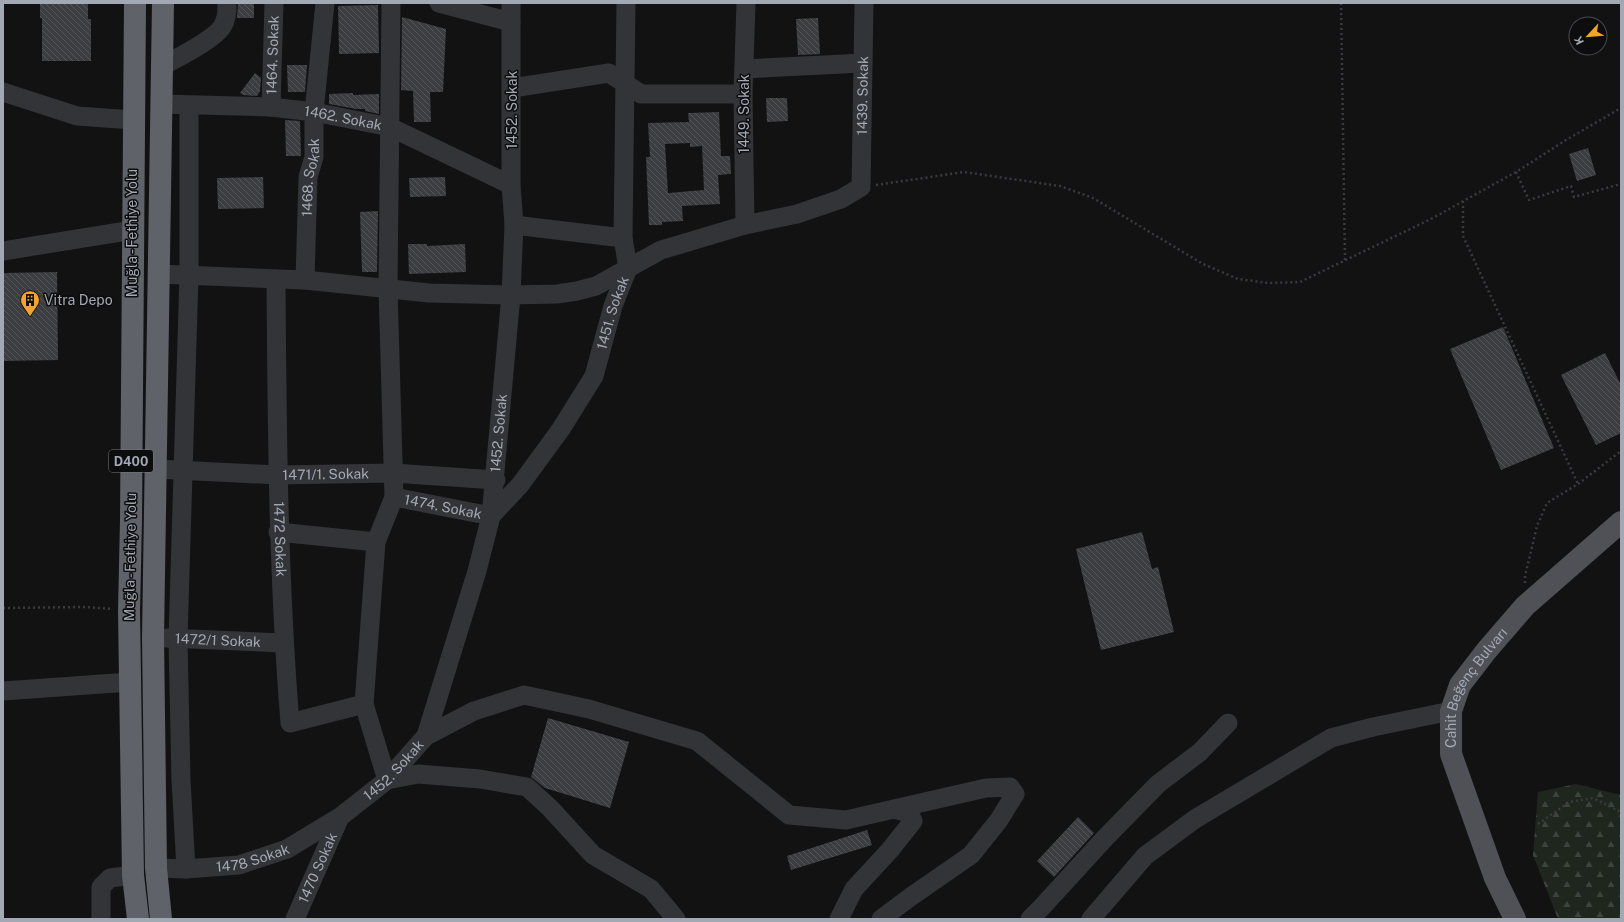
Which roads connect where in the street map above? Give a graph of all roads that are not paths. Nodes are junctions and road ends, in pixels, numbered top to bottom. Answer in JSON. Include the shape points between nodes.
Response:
{"nodes":[{"id":1,"x":135,"y":3,"type":"edge"},
{"id":2,"x":163,"y":3,"type":"edge"},
{"id":3,"x":227,"y":3,"type":"edge"},
{"id":4,"x":274,"y":3,"type":"edge"},
{"id":5,"x":325,"y":3,"type":"edge"},
{"id":6,"x":391,"y":3,"type":"edge"},
{"id":7,"x":439,"y":3,"type":"edge"},
{"id":8,"x":511,"y":3,"type":"edge"},
{"id":9,"x":626,"y":3,"type":"edge"},
{"id":10,"x":746,"y":3,"type":"edge"},
{"id":11,"x":864,"y":3,"type":"edge"},
{"id":12,"x":511,"y":22,"type":"junction"},
{"id":13,"x":863,"y":63,"type":"junction"},
{"id":14,"x":162,"y":66,"type":"junction"},
{"id":15,"x":744,"y":69,"type":"junction"},
{"id":16,"x":626,"y":83,"type":"junction"},
{"id":17,"x":512,"y":88,"type":"junction"},
{"id":18,"x":3,"y":92,"type":"edge"},
{"id":19,"x":743,"y":94,"type":"junction"},
{"id":20,"x":161,"y":104,"type":"junction"},
{"id":21,"x":189,"y":105,"type":"junction"},
{"id":22,"x":271,"y":107,"type":"junction"},
{"id":23,"x":314,"y":112,"type":"junction"},
{"id":24,"x":133,"y":120,"type":"junction"},
{"id":25,"x":390,"y":127,"type":"junction"},
{"id":26,"x":511,"y":185,"type":"junction"},
{"id":27,"x":514,"y":225,"type":"junction"},
{"id":28,"x":745,"y":225,"type":"junction"},
{"id":29,"x":132,"y":230,"type":"junction"},
{"id":30,"x":623,"y":238,"type":"junction"},
{"id":31,"x":3,"y":251,"type":"edge"},
{"id":32,"x":628,"y":268,"type":"junction"},
{"id":33,"x":158,"y":274,"type":"junction"},
{"id":34,"x":189,"y":275,"type":"junction"},
{"id":35,"x":276,"y":279,"type":"junction"},
{"id":36,"x":305,"y":280,"type":"junction"},
{"id":37,"x":388,"y":288,"type":"junction"},
{"id":38,"x":511,"y":295,"type":"junction"},
{"id":39,"x":156,"y":469,"type":"junction"},
{"id":40,"x":182,"y":471,"type":"junction"},
{"id":41,"x":393,"y":473,"type":"junction"},
{"id":42,"x":277,"y":475,"type":"junction"},
{"id":43,"x":496,"y":480,"type":"junction"},
{"id":44,"x":394,"y":497,"type":"junction"},
{"id":45,"x":491,"y":516,"type":"junction"},
{"id":46,"x":1621,"y":522,"type":"edge"},
{"id":47,"x":278,"y":532,"type":"junction"},
{"id":48,"x":376,"y":542,"type":"junction"},
{"id":49,"x":153,"y":638,"type":"junction"},
{"id":50,"x":178,"y":639,"type":"junction"},
{"id":51,"x":283,"y":643,"type":"junction"},
{"id":52,"x":130,"y":682,"type":"junction"},
{"id":53,"x":3,"y":691,"type":"edge"},
{"id":54,"x":364,"y":704,"type":"junction"},
{"id":55,"x":1451,"y":711,"type":"junction"},
{"id":56,"x":1228,"y":723,"type":"dead end"},
{"id":57,"x":426,"y":736,"type":"junction"},
{"id":58,"x":387,"y":780,"type":"junction"},
{"id":59,"x":894,"y":809,"type":"junction"},
{"id":60,"x":340,"y":817,"type":"junction"},
{"id":61,"x":156,"y":868,"type":"junction"},
{"id":62,"x":186,"y":869,"type":"junction"},
{"id":63,"x":133,"y":875,"type":"junction"},
{"id":64,"x":101,"y":919,"type":"edge"},
{"id":65,"x":138,"y":919,"type":"edge"},
{"id":66,"x":161,"y":919,"type":"edge"},
{"id":67,"x":294,"y":919,"type":"edge"},
{"id":68,"x":676,"y":919,"type":"edge"},
{"id":69,"x":839,"y":919,"type":"edge"},
{"id":70,"x":881,"y":919,"type":"edge"},
{"id":71,"x":1030,"y":919,"type":"edge"},
{"id":72,"x":1091,"y":919,"type":"edge"},
{"id":73,"x":1515,"y":919,"type":"edge"}],
"edges":[{"from":1,"to":24,"type":"highway","name":"Muğla - Fethiye Yolu","number":"D400"},
{"from":2,"to":14,"type":"highway","name":"Muğla - Fethiye Yolu","number":"D400"},
{"from":3,"to":14,"type":"street","via":[[227,16],[221,28]]},
{"from":4,"to":22,"type":"street","name":"1464. Sokak"},
{"from":5,"to":23,"type":"street","name":"1468. Sokak"},
{"from":6,"to":25,"type":"street"},
{"from":7,"to":12,"type":"street"},
{"from":8,"to":12,"type":"street","name":"1452. Sokak"},
{"from":9,"to":16,"type":"street","name":"1451. Sokak"},
{"from":10,"to":15,"type":"street","name":"1449. Sokak"},
{"from":11,"to":13,"type":"street","name":"1439. Sokak"},
{"from":12,"to":17,"type":"street","name":"1452. Sokak"},
{"from":13,"to":15,"type":"street"},
{"from":13,"to":28,"type":"street","name":"1439. Sokak","via":[[861,187],[841,200],[797,214]]},
{"from":14,"to":20,"type":"highway","name":"Muğla - Fethiye Yolu","number":"D400"},
{"from":15,"to":19,"type":"street","name":"1449. Sokak"},
{"from":16,"to":17,"type":"street","via":[[609,73]]},
{"from":16,"to":19,"type":"street","via":[[641,94]]},
{"from":16,"to":30,"type":"street","name":"1451. Sokak"},
{"from":17,"to":26,"type":"street","name":"1452. Sokak"},
{"from":18,"to":24,"type":"street","via":[[77,116]]},
{"from":19,"to":28,"type":"street","name":"1449. Sokak"},
{"from":20,"to":21,"type":"street","name":"1462. Sokak"},
{"from":20,"to":33,"type":"highway","name":"Muğla - Fethiye Yolu","number":"D400"},
{"from":21,"to":22,"type":"street","name":"1462. Sokak"},
{"from":21,"to":34,"type":"street"},
{"from":22,"to":23,"type":"street","name":"1462. Sokak"},
{"from":23,"to":25,"type":"street","name":"1462. Sokak"},
{"from":23,"to":36,"type":"street","name":"1468. Sokak","via":[[314,157],[308,177]]},
{"from":24,"to":29,"type":"highway","name":"Muğla - Fethiye Yolu","number":"D400"},
{"from":25,"to":26,"type":"street","name":"1462. Sokak"},
{"from":25,"to":37,"type":"street"},
{"from":26,"to":27,"type":"street","name":"1452. Sokak"},
{"from":27,"to":30,"type":"street"},
{"from":27,"to":38,"type":"street","name":"1452. Sokak"},
{"from":28,"to":32,"type":"street","via":[[661,250]]},
{"from":29,"to":31,"type":"street"},
{"from":29,"to":52,"type":"highway","name":"Muğla - Fethiye Yolu","number":"D400"},
{"from":30,"to":32,"type":"street","name":"1451. Sokak"},
{"from":32,"to":38,"type":"street","via":[[596,286],[577,291]]},
{"from":32,"to":45,"type":"street","name":"1451. Sokak","via":[[613,306],[594,376],[561,429],[520,485]]},
{"from":33,"to":34,"type":"street"},
{"from":33,"to":39,"type":"highway","name":"Muğla - Fethiye Yolu","number":"D400"},
{"from":34,"to":35,"type":"street"},
{"from":34,"to":40,"type":"street"},
{"from":35,"to":36,"type":"street"},
{"from":35,"to":42,"type":"street","name":"1472 Sokak"},
{"from":36,"to":37,"type":"street"},
{"from":37,"to":38,"type":"street","via":[[429,293]]},
{"from":37,"to":41,"type":"street"},
{"from":38,"to":43,"type":"street","name":"1452. Sokak"},
{"from":39,"to":40,"type":"street","name":"1471/1. Sokak"},
{"from":39,"to":49,"type":"highway","name":"Muğla - Fethiye Yolu","number":"D400"},
{"from":40,"to":42,"type":"street","name":"1471/1. Sokak"},
{"from":40,"to":50,"type":"street"},
{"from":41,"to":42,"type":"street","name":"1471/1. Sokak"},
{"from":41,"to":43,"type":"street","name":"1471/1. Sokak"},
{"from":41,"to":44,"type":"street"},
{"from":42,"to":47,"type":"street","name":"1472 Sokak"},
{"from":43,"to":45,"type":"street","name":"1452. Sokak"},
{"from":44,"to":45,"type":"street","name":"1474. Sokak"},
{"from":44,"to":48,"type":"street"},
{"from":45,"to":57,"type":"street","name":"1452. Sokak","via":[[477,571]]},
{"from":46,"to":55,"type":"main road","name":"Cahit Beğenç Bulvarı","via":[[1525,606],[1460,686]]},
{"from":47,"to":48,"type":"street"},
{"from":47,"to":51,"type":"street","name":"1472 Sokak"},
{"from":48,"to":54,"type":"street"},
{"from":49,"to":50,"type":"street","name":"1472/1 Sokak"},
{"from":49,"to":61,"type":"highway","name":"Muğla - Fethiye Yolu","number":"D400"},
{"from":50,"to":51,"type":"street","name":"1472/1 Sokak"},
{"from":50,"to":62,"type":"street"},
{"from":51,"to":54,"type":"street","name":"1472 Sokak","via":[[290,723]]},
{"from":52,"to":53,"type":"street"},
{"from":52,"to":63,"type":"highway","name":"Muğla - Fethiye Yolu","number":"D400"},
{"from":54,"to":58,"type":"street"},
{"from":55,"to":72,"type":"street","via":[[1373,726],[1331,738],[1195,819],[1145,856]]},
{"from":55,"to":73,"type":"main road","name":"Cahit Beğenç Bulvarı","via":[[1451,754],[1495,878]]},
{"from":56,"to":71,"type":"street","via":[[1200,752],[1158,784]]},
{"from":57,"to":58,"type":"street","name":"1452. Sokak"},
{"from":57,"to":59,"type":"street","via":[[474,711],[524,695],[589,709],[697,741],[789,815],[846,820]]},
{"from":58,"to":60,"type":"street","name":"1452. Sokak"},
{"from":58,"to":68,"type":"street","via":[[418,774],[480,779],[527,787],[593,855],[651,889]]},
{"from":59,"to":69,"type":"street","via":[[909,813],[913,821],[854,889]]},
{"from":59,"to":70,"type":"street","via":[[986,788],[1010,787],[1015,794],[999,820],[971,855]]},
{"from":60,"to":62,"type":"street","name":"1478 Sokak","via":[[287,849],[239,865]]},
{"from":60,"to":67,"type":"street","name":"1470 Sokak"},
{"from":61,"to":62,"type":"street","name":"1478 Sokak"},
{"from":61,"to":66,"type":"highway","name":"Muğla - Fethiye Yolu","number":"D400"},
{"from":63,"to":64,"type":"street","via":[[110,878],[102,887]]},
{"from":63,"to":65,"type":"highway","name":"Muğla - Fethiye Yolu","number":"D400"}]}
